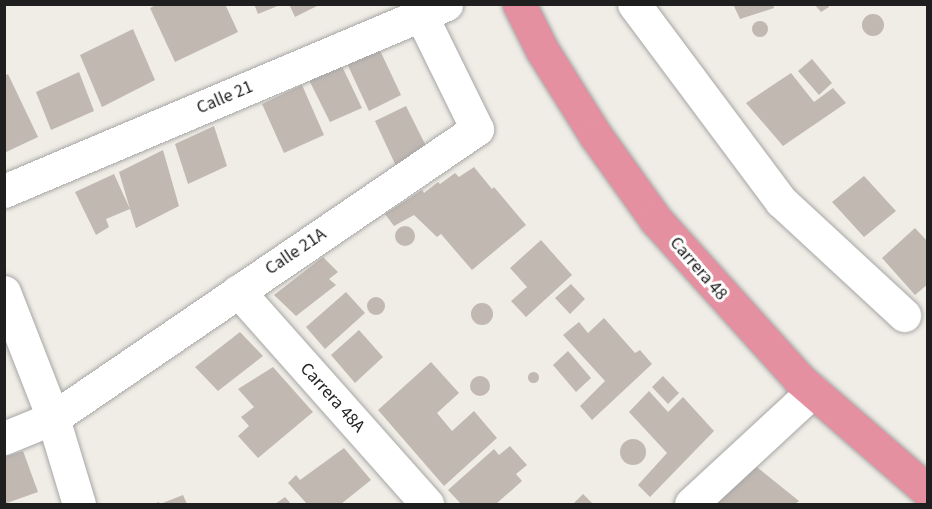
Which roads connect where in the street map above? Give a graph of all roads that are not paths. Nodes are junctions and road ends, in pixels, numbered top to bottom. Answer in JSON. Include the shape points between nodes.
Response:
{"nodes":[{"id":1,"x":519,"y":4,"type":"edge"},
{"id":2,"x":634,"y":4,"type":"edge"},
{"id":3,"x":434,"y":10,"type":"edge"},
{"id":4,"x":4,"y":191,"type":"edge"},
{"id":5,"x":238,"y":291,"type":"junction"},
{"id":6,"x":4,"y":292,"type":"edge"},
{"id":7,"x":904,"y":315,"type":"dead end"},
{"id":8,"x":813,"y":391,"type":"junction"},
{"id":9,"x":53,"y":418,"type":"junction"},
{"id":10,"x":4,"y":438,"type":"edge"},
{"id":11,"x":927,"y":491,"type":"edge"},
{"id":12,"x":79,"y":504,"type":"edge"},
{"id":13,"x":427,"y":504,"type":"edge"},
{"id":14,"x":691,"y":504,"type":"edge"}],
"edges":[{"from":1,"to":8,"type":"highway","name":"Carrera 48","via":[[542,50],[596,136],[656,220]]},
{"from":2,"to":7,"type":"street","via":[[781,201]]},
{"from":3,"to":4,"type":"street","name":"Calle 21"},
{"from":3,"to":5,"type":"street","name":"Calle 21A","via":[[477,129]]},
{"from":5,"to":9,"type":"street","name":"Calle 21A"},
{"from":5,"to":13,"type":"street","name":"Carrera 48A"},
{"from":6,"to":9,"type":"street"},
{"from":8,"to":11,"type":"highway","name":"Carrera 48"},
{"from":8,"to":14,"type":"street"},
{"from":9,"to":10,"type":"street","name":"Calle 21A"},
{"from":9,"to":12,"type":"street"}]}
